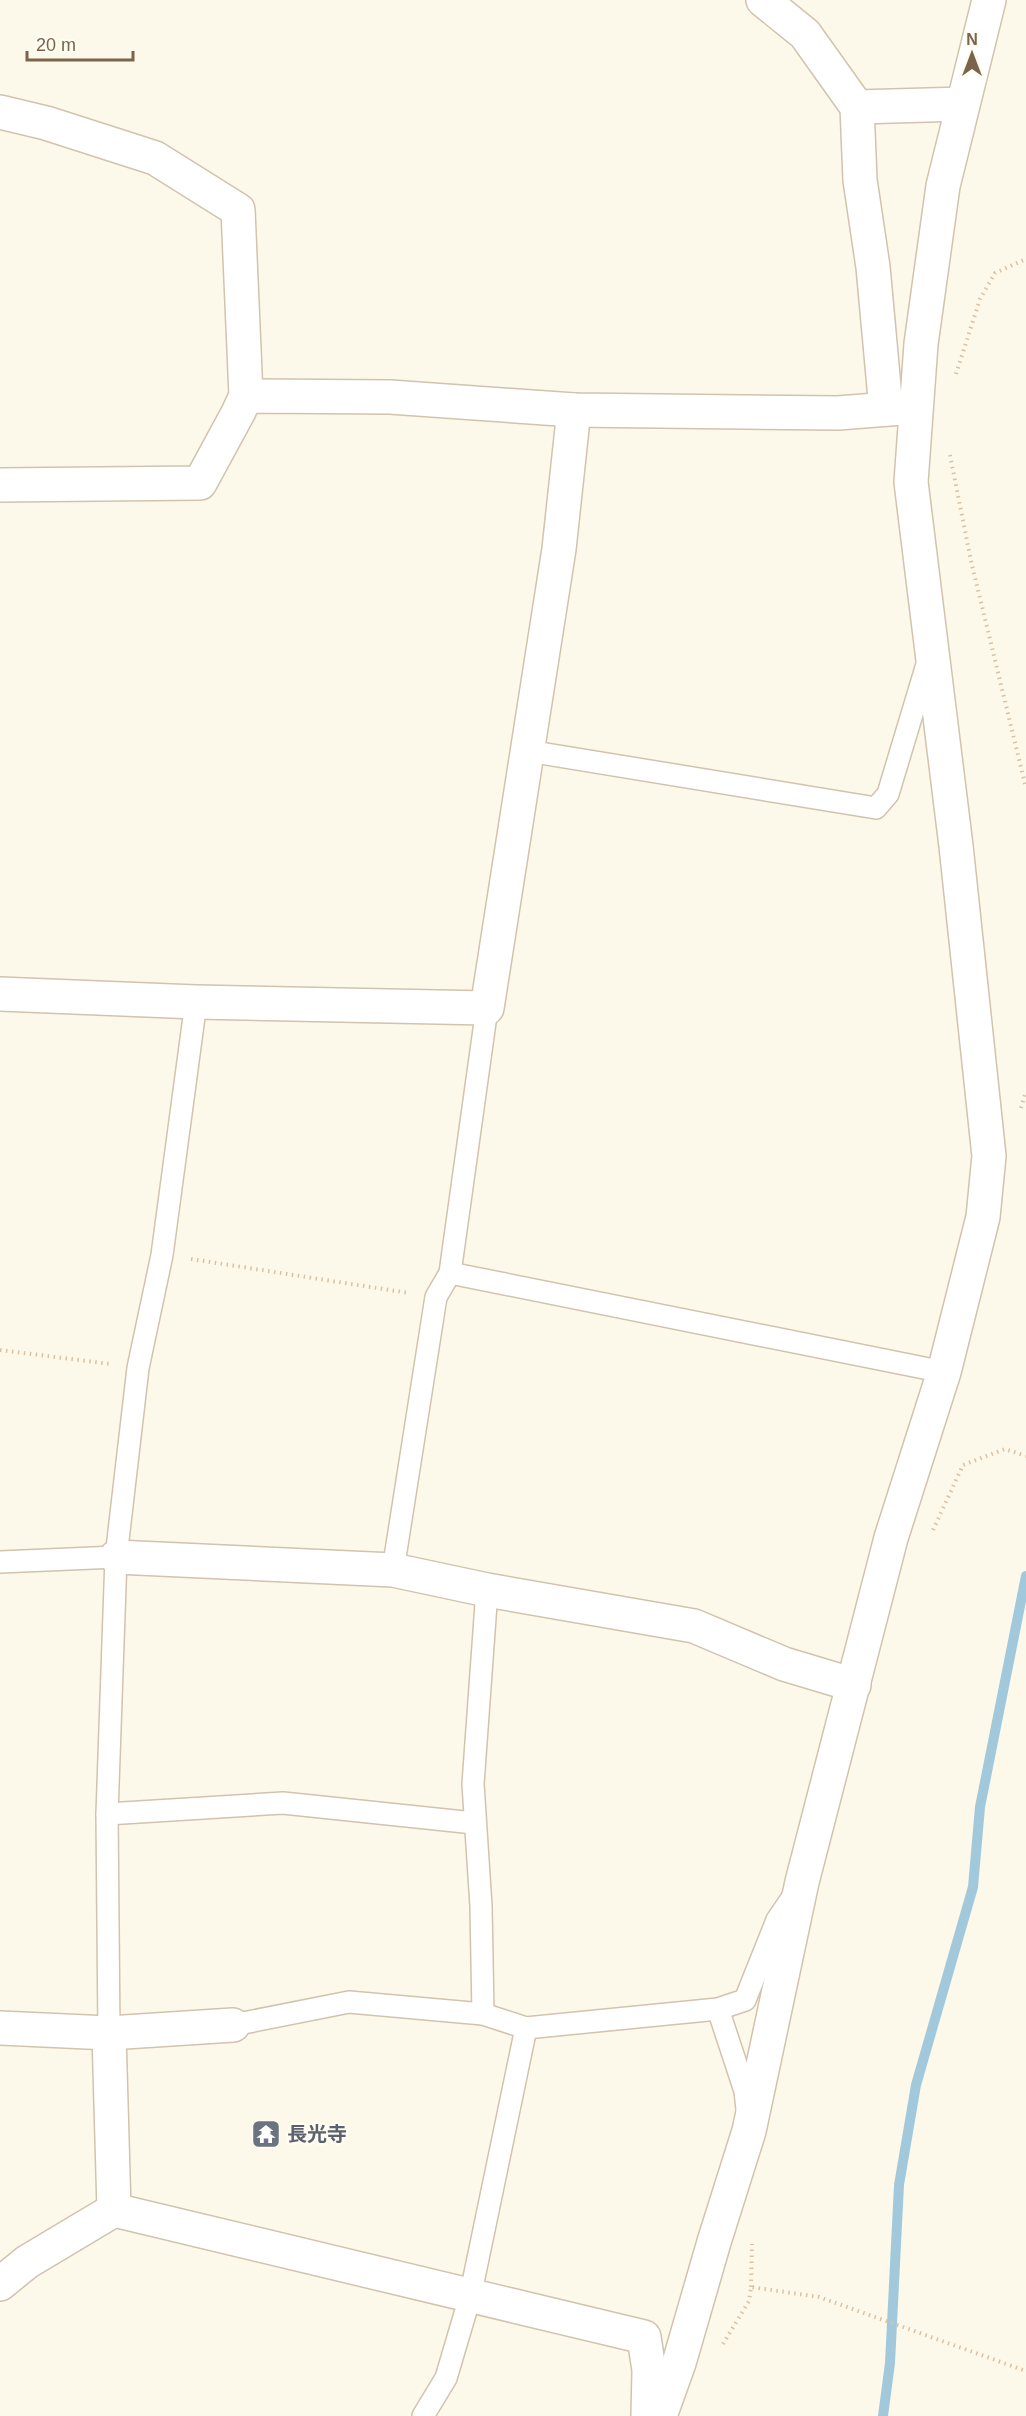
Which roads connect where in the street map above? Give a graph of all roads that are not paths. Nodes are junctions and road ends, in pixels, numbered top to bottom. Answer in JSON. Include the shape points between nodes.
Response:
{"nodes":[{"id":1,"x":763,"y":0,"type":"edge"},
{"id":2,"x":989,"y":0,"type":"edge"},
{"id":3,"x":963,"y":104,"type":"junction"},
{"id":4,"x":857,"y":107,"type":"junction"},
{"id":5,"x":0,"y":112,"type":"edge"},
{"id":6,"x":246,"y":396,"type":"junction"},
{"id":7,"x":901,"y":408,"type":"junction"},
{"id":8,"x":574,"y":410,"type":"junction"},
{"id":9,"x":0,"y":485,"type":"edge"},
{"id":10,"x":932,"y":649,"type":"junction"},
{"id":11,"x":528,"y":751,"type":"junction"},
{"id":12,"x":0,"y":994,"type":"edge"},
{"id":13,"x":195,"y":1002,"type":"junction"},
{"id":14,"x":487,"y":1008,"type":"junction"},
{"id":15,"x":450,"y":1273,"type":"junction"},
{"id":16,"x":944,"y":1372,"type":"junction"},
{"id":17,"x":116,"y":1557,"type":"junction"},
{"id":18,"x":0,"y":1562,"type":"edge"},
{"id":19,"x":393,"y":1570,"type":"junction"},
{"id":20,"x":487,"y":1590,"type":"junction"},
{"id":21,"x":854,"y":1685,"type":"junction"},
{"id":22,"x":107,"y":1814,"type":"junction"},
{"id":23,"x":474,"y":1822,"type":"junction"},
{"id":24,"x":802,"y":1882,"type":"junction"},
{"id":25,"x":718,"y":2008,"type":"junction"},
{"id":26,"x":483,"y":2014,"type":"junction"},
{"id":27,"x":233,"y":2025,"type":"joint"},
{"id":28,"x":0,"y":2028,"type":"edge"},
{"id":29,"x":526,"y":2028,"type":"junction"},
{"id":30,"x":109,"y":2034,"type":"junction"},
{"id":31,"x":749,"y":2131,"type":"junction"},
{"id":32,"x":114,"y":2210,"type":"junction"},
{"id":33,"x":0,"y":2284,"type":"edge"},
{"id":34,"x":470,"y":2297,"type":"junction"},
{"id":35,"x":423,"y":2416,"type":"edge"},
{"id":36,"x":648,"y":2416,"type":"edge"},
{"id":37,"x":660,"y":2416,"type":"edge"}],
"edges":[{"from":1,"to":4,"type":"street","via":[[805,34]]},
{"from":2,"to":3,"type":"street"},
{"from":3,"to":4,"type":"street"},
{"from":3,"to":7,"type":"street","via":[[943,186],[921,344]]},
{"from":4,"to":7,"type":"street","via":[[860,180]]},
{"from":5,"to":6,"type":"street","via":[[155,158],[238,210]]},
{"from":6,"to":8,"type":"street","via":[[390,397]]},
{"from":6,"to":9,"type":"street","via":[[200,483]]},
{"from":7,"to":8,"type":"street","via":[[838,413]]},
{"from":7,"to":10,"type":"street"},
{"from":8,"to":11,"type":"street","via":[[559,549]]},
{"from":10,"to":11,"type":"lane","via":[[888,794],[876,808]]},
{"from":10,"to":16,"type":"street","via":[[989,1156],[983,1218]]},
{"from":11,"to":14,"type":"street"},
{"from":12,"to":13,"type":"street"},
{"from":13,"to":14,"type":"street"},
{"from":13,"to":17,"type":"lane","via":[[162,1255],[138,1368]]},
{"from":14,"to":15,"type":"lane"},
{"from":15,"to":16,"type":"lane"},
{"from":15,"to":19,"type":"lane","via":[[436,1297]]},
{"from":16,"to":21,"type":"street","via":[[891,1538]]},
{"from":17,"to":18,"type":"lane"},
{"from":17,"to":19,"type":"street"},
{"from":17,"to":22,"type":"lane"},
{"from":19,"to":20,"type":"street"},
{"from":20,"to":21,"type":"street","via":[[694,1626],[784,1664]]},
{"from":20,"to":23,"type":"lane","via":[[473,1784]]},
{"from":21,"to":24,"type":"street"},
{"from":22,"to":23,"type":"lane","via":[[283,1803]]},
{"from":22,"to":30,"type":"lane"},
{"from":23,"to":26,"type":"lane","via":[[481,1906]]},
{"from":24,"to":25,"type":"lane","via":[[777,1920],[744,2000]]},
{"from":24,"to":31,"type":"street"},
{"from":25,"to":29,"type":"lane"},
{"from":25,"to":31,"type":"lane","via":[[745,2091]]},
{"from":26,"to":27,"type":"lane","via":[[349,2002]]},
{"from":26,"to":29,"type":"lane"},
{"from":27,"to":30,"type":"street"},
{"from":28,"to":30,"type":"street"},
{"from":29,"to":34,"type":"lane"},
{"from":30,"to":32,"type":"street"},
{"from":31,"to":37,"type":"street"},
{"from":32,"to":33,"type":"street","via":[[27,2262]]},
{"from":32,"to":34,"type":"street"},
{"from":34,"to":35,"type":"lane","via":[[446,2378]]},
{"from":34,"to":36,"type":"street","via":[[644,2337],[649,2370]]}]}
